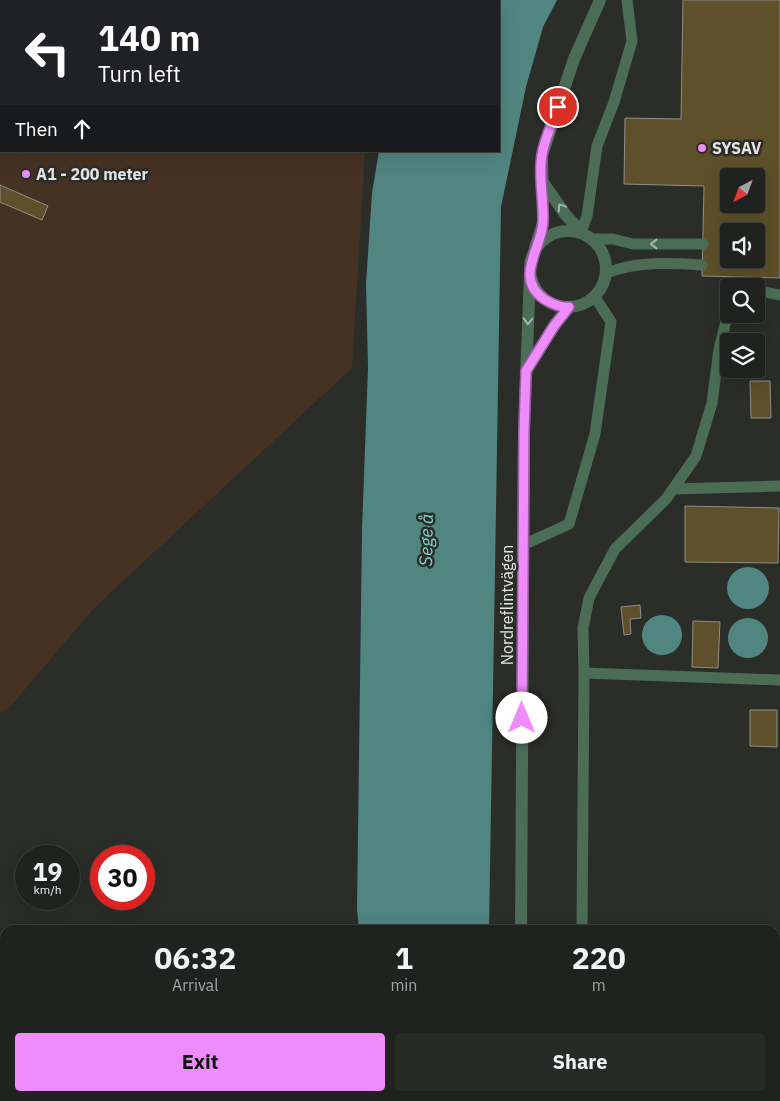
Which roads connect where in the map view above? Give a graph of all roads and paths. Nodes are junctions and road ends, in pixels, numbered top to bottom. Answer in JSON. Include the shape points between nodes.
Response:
{"nodes":[{"id":1,"x":600,"y":0,"type":"edge"},
{"id":2,"x":627,"y":0,"type":"edge"},
{"id":3,"x":542,"y":181,"type":"junction"},
{"id":4,"x":587,"y":235,"type":"junction"},
{"id":5,"x":703,"y":244,"type":"dead end"},
{"id":6,"x":536,"y":248,"type":"junction"},
{"id":7,"x":702,"y":265,"type":"dead end"},
{"id":8,"x":530,"y":273,"type":"junction"},
{"id":9,"x":607,"y":273,"type":"junction"},
{"id":10,"x":765,"y":292,"type":"edge"},
{"id":11,"x":780,"y":295,"type":"edge"},
{"id":12,"x":597,"y":301,"type":"junction"},
{"id":13,"x":569,"y":307,"type":"junction"},
{"id":14,"x":726,"y":323,"type":"edge"},
{"id":15,"x":526,"y":371,"type":"junction"},
{"id":16,"x":780,"y":486,"type":"edge"},
{"id":17,"x":673,"y":489,"type":"junction"},
{"id":18,"x":523,"y":545,"type":"junction"},
{"id":19,"x":584,"y":673,"type":"junction"},
{"id":20,"x":780,"y":680,"type":"edge"},
{"id":21,"x":521,"y":925,"type":"edge"},
{"id":22,"x":582,"y":925,"type":"edge"}],
"edges":[{"from":1,"to":3,"type":"street","via":[[574,59],[542,155]]},
{"from":2,"to":4,"type":"lane","via":[[632,41],[597,146],[586,216]]},
{"from":4,"to":3,"type":"street","one_way":true,"via":[[565,214]]},
{"from":3,"to":6,"type":"street","via":[[543,223]]},
{"from":5,"to":4,"type":"lane","one_way":true,"via":[[633,244]]},
{"from":4,"to":6,"type":"street","via":[[568,230],[555,232]]},
{"from":4,"to":9,"type":"street","via":[[601,248]]},
{"from":6,"to":8,"type":"street","via":[[530,260]]},
{"from":7,"to":9,"type":"lane","via":[[620,268]]},
{"from":8,"to":13,"type":"street","via":[[540,296],[551,304]]},
{"from":8,"to":15,"type":"street","name":"Nordreflintvägen","one_way":true},
{"from":9,"to":12,"type":"street"},
{"from":10,"to":11,"type":"lane"},
{"from":12,"to":13,"type":"street"},
{"from":12,"to":18,"type":"lane","via":[[611,322],[597,425],[569,524]]},
{"from":13,"to":15,"type":"street"},
{"from":14,"to":17,"type":"lane","via":[[712,403],[696,456]]},
{"from":15,"to":18,"type":"street","name":"Nordreflintvägen"},
{"from":16,"to":17,"type":"lane"},
{"from":17,"to":19,"type":"lane","via":[[615,549],[589,598],[583,628]]},
{"from":18,"to":21,"type":"street","name":"Nordreflintvägen"},
{"from":19,"to":20,"type":"lane"},
{"from":19,"to":22,"type":"lane"}]}
